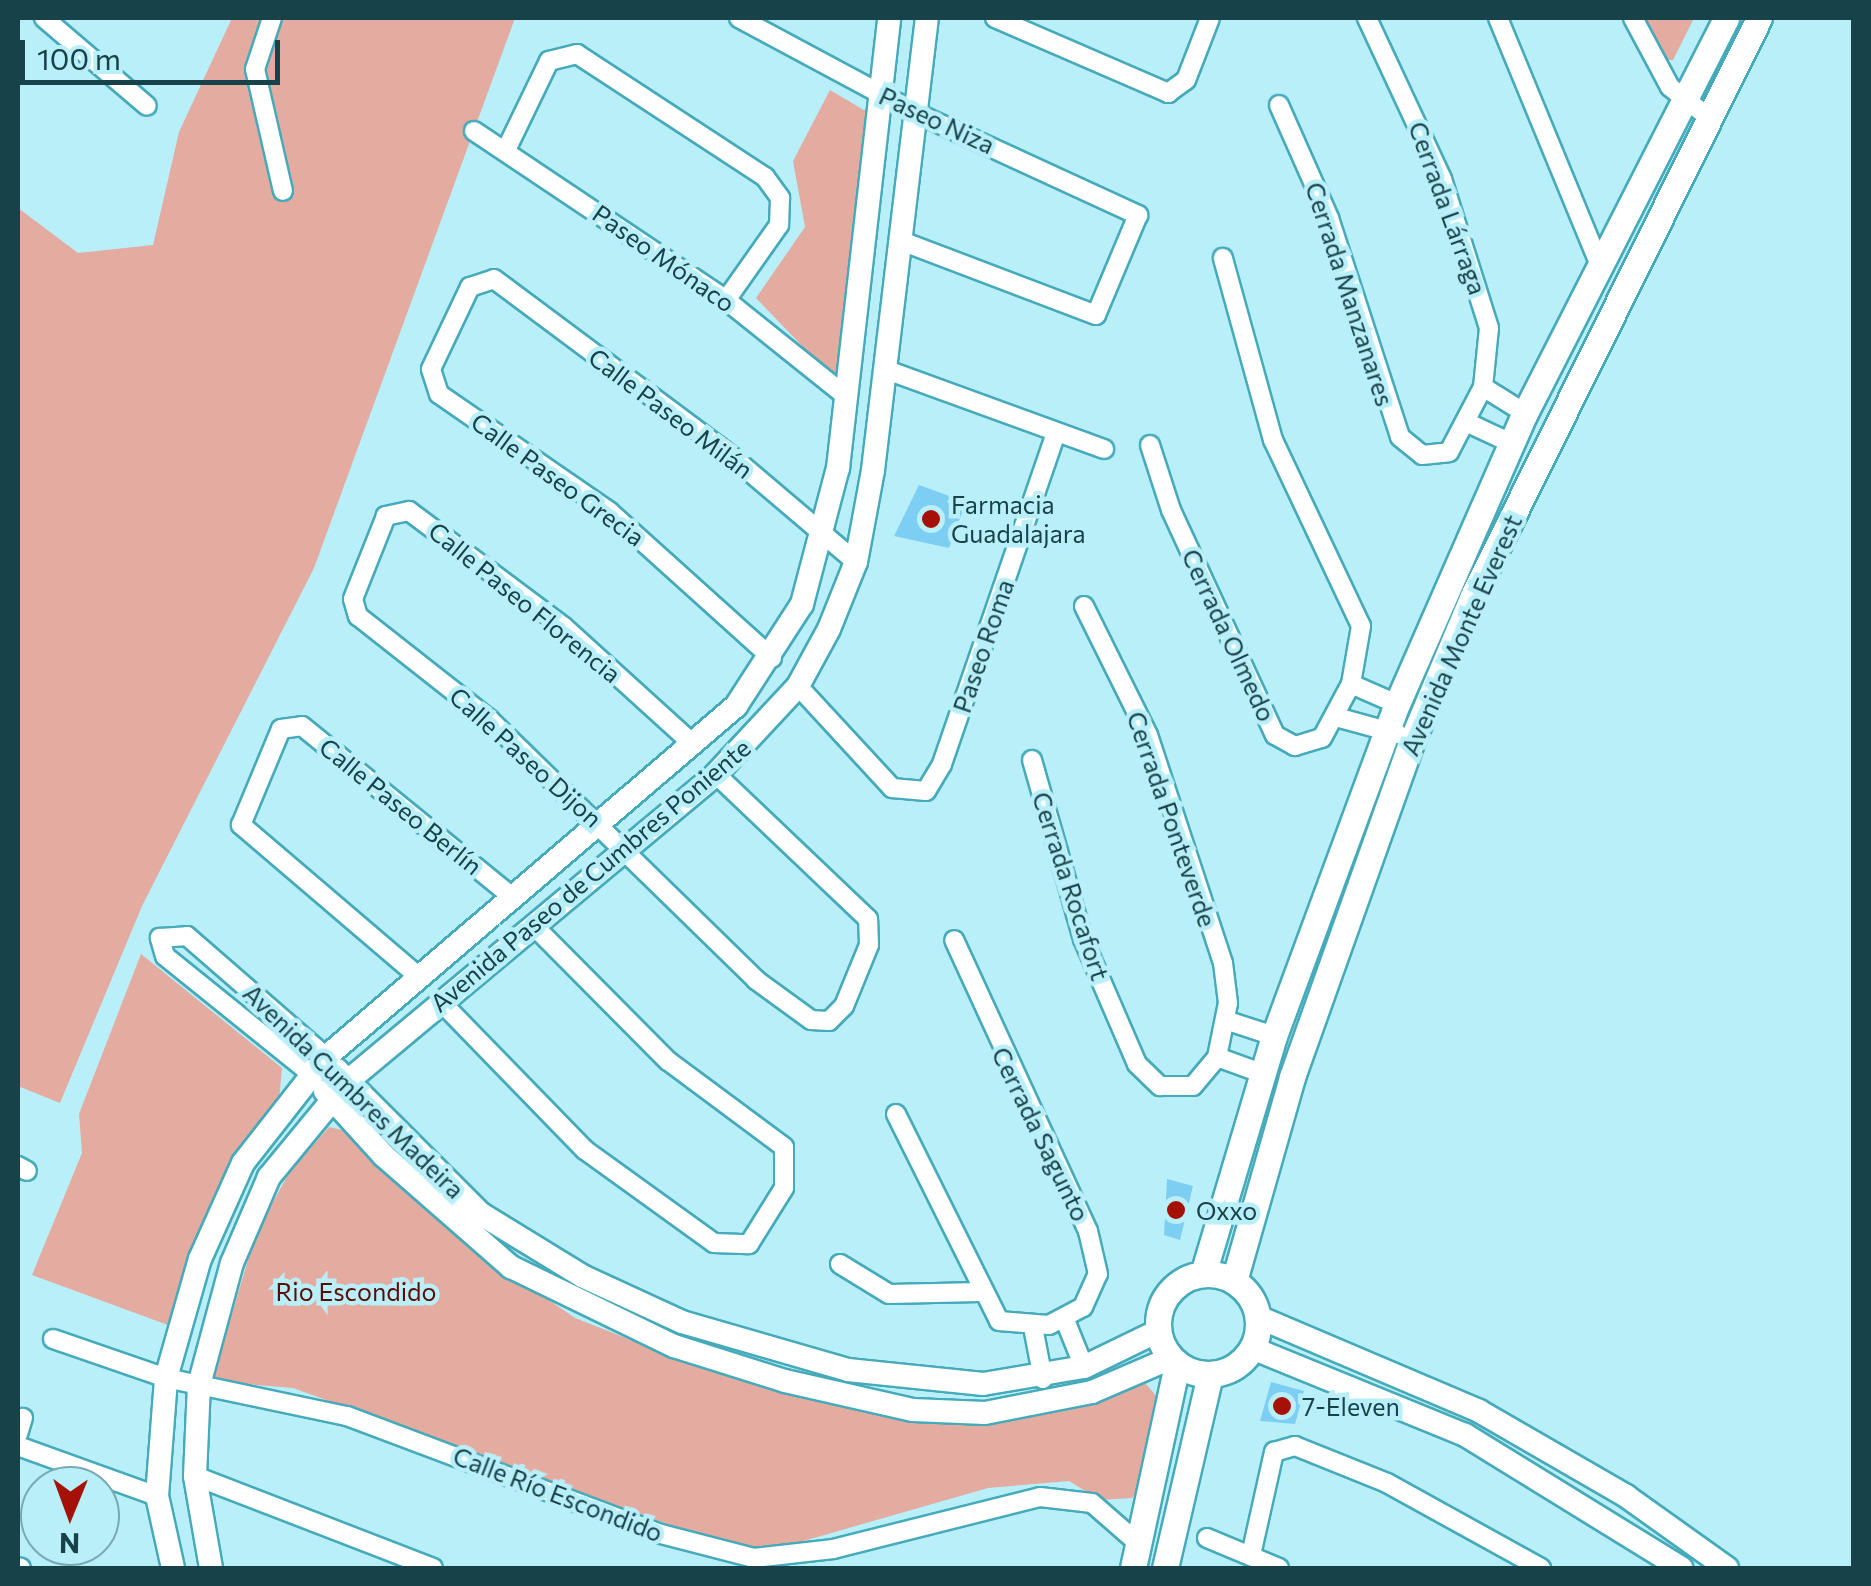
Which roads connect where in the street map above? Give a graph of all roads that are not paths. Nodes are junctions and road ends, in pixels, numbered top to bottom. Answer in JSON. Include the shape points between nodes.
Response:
{"nodes":[{"id":1,"x":44,"y":18,"type":"edge"},
{"id":2,"x":272,"y":18,"type":"edge"},
{"id":3,"x":739,"y":18,"type":"edge"},
{"id":4,"x":889,"y":18,"type":"edge"},
{"id":5,"x":927,"y":18,"type":"edge"},
{"id":6,"x":995,"y":18,"type":"edge"},
{"id":7,"x":1210,"y":18,"type":"edge"},
{"id":8,"x":1368,"y":18,"type":"edge"},
{"id":9,"x":1498,"y":18,"type":"edge"},
{"id":10,"x":1634,"y":18,"type":"edge"},
{"id":11,"x":1726,"y":18,"type":"edge"},
{"id":12,"x":1759,"y":18,"type":"edge"},
{"id":13,"x":879,"y":93,"type":"junction"},
{"id":14,"x":1279,"y":104,"type":"dead end"},
{"id":15,"x":1685,"y":104,"type":"junction"},
{"id":16,"x":147,"y":106,"type":"dead end"},
{"id":17,"x":914,"y":112,"type":"junction"},
{"id":18,"x":1712,"y":120,"type":"junction"},
{"id":19,"x":474,"y":131,"type":"dead end"},
{"id":20,"x":506,"y":150,"type":"junction"},
{"id":21,"x":283,"y":191,"type":"dead end"},
{"id":22,"x":901,"y":241,"type":"junction"},
{"id":23,"x":1223,"y":258,"type":"dead end"},
{"id":24,"x":1600,"y":265,"type":"junction"},
{"id":25,"x":478,"y":279,"type":"joint"},
{"id":26,"x":726,"y":300,"type":"junction"},
{"id":27,"x":887,"y":370,"type":"junction"},
{"id":28,"x":1483,"y":387,"type":"junction"},
{"id":29,"x":846,"y":396,"type":"junction"},
{"id":30,"x":1525,"y":413,"type":"junction"},
{"id":31,"x":1472,"y":414,"type":"junction"},
{"id":32,"x":1056,"y":433,"type":"junction"},
{"id":33,"x":1511,"y":443,"type":"junction"},
{"id":34,"x":1150,"y":445,"type":"dead end"},
{"id":35,"x":1104,"y":449,"type":"dead end"},
{"id":36,"x":395,"y":511,"type":"joint"},
{"id":37,"x":826,"y":536,"type":"junction"},
{"id":38,"x":856,"y":562,"type":"junction"},
{"id":39,"x":1448,"y":584,"type":"junction"},
{"id":40,"x":1472,"y":598,"type":"junction"},
{"id":41,"x":1084,"y":606,"type":"dead end"},
{"id":42,"x":772,"y":658,"type":"junction"},
{"id":43,"x":798,"y":686,"type":"junction"},
{"id":44,"x":1344,"y":700,"type":"junction"},
{"id":45,"x":1398,"y":704,"type":"junction"},
{"id":46,"x":1387,"y":731,"type":"junction"},
{"id":47,"x":1414,"y":738,"type":"junction"},
{"id":48,"x":694,"y":745,"type":"junction"},
{"id":49,"x":1032,"y":760,"type":"dead end"},
{"id":50,"x":716,"y":774,"type":"junction"},
{"id":51,"x":598,"y":822,"type":"junction"},
{"id":52,"x":626,"y":847,"type":"junction"},
{"id":53,"x":509,"y":894,"type":"junction"},
{"id":54,"x":1318,"y":912,"type":"junction"},
{"id":55,"x":533,"y":924,"type":"junction"},
{"id":56,"x":1346,"y":924,"type":"junction"},
{"id":57,"x":954,"y":940,"type":"dead end"},
{"id":58,"x":418,"y":976,"type":"junction"},
{"id":59,"x":441,"y":1002,"type":"junction"},
{"id":60,"x":1225,"y":1020,"type":"junction"},
{"id":61,"x":1274,"y":1036,"type":"junction"},
{"id":62,"x":1219,"y":1049,"type":"junction"},
{"id":63,"x":318,"y":1066,"type":"junction"},
{"id":64,"x":1261,"y":1073,"type":"junction"},
{"id":65,"x":340,"y":1090,"type":"junction"},
{"id":66,"x":896,"y":1114,"type":"dead end"},
{"id":67,"x":840,"y":1264,"type":"dead end"},
{"id":68,"x":1204,"y":1274,"type":"junction"},
{"id":69,"x":1234,"y":1281,"type":"junction"},
{"id":70,"x":980,"y":1292,"type":"junction"},
{"id":71,"x":1258,"y":1316,"type":"junction"},
{"id":72,"x":682,"y":1322,"type":"junction"},
{"id":73,"x":1049,"y":1324,"type":"junction"},
{"id":74,"x":1158,"y":1330,"type":"junction"},
{"id":75,"x":54,"y":1340,"type":"dead end"},
{"id":76,"x":674,"y":1346,"type":"junction"},
{"id":77,"x":1252,"y":1348,"type":"junction"},
{"id":78,"x":792,"y":1354,"type":"junction"},
{"id":79,"x":1174,"y":1361,"type":"junction"},
{"id":80,"x":1084,"y":1367,"type":"junction"},
{"id":81,"x":1210,"y":1374,"type":"junction"},
{"id":82,"x":166,"y":1378,"type":"junction"},
{"id":83,"x":1044,"y":1379,"type":"junction"},
{"id":84,"x":785,"y":1382,"type":"junction"},
{"id":85,"x":199,"y":1385,"type":"junction"},
{"id":86,"x":18,"y":1446,"type":"edge"},
{"id":87,"x":195,"y":1476,"type":"junction"},
{"id":88,"x":157,"y":1496,"type":"junction"},
{"id":89,"x":1207,"y":1538,"type":"dead end"},
{"id":90,"x":1251,"y":1555,"type":"junction"},
{"id":91,"x":1136,"y":1556,"type":"edge"},
{"id":92,"x":173,"y":1568,"type":"edge"},
{"id":93,"x":211,"y":1568,"type":"edge"},
{"id":94,"x":433,"y":1568,"type":"edge"},
{"id":95,"x":1165,"y":1568,"type":"edge"},
{"id":96,"x":1279,"y":1568,"type":"edge"},
{"id":97,"x":1540,"y":1568,"type":"edge"},
{"id":98,"x":1681,"y":1568,"type":"edge"},
{"id":99,"x":1727,"y":1568,"type":"edge"}],
"edges":[{"from":1,"to":16,"type":"street"},
{"from":2,"to":21,"type":"street","via":[[255,69]]},
{"from":3,"to":13,"type":"street","name":"Paseo Niza"},
{"from":4,"to":13,"type":"street","name":"Avenida Paseo de Cumbres Poniente"},
{"from":5,"to":17,"type":"street","name":"Avenida Paseo de Cumbres Poniente"},
{"from":6,"to":7,"type":"street","via":[[1159,92],[1177,92]]},
{"from":8,"to":28,"type":"street","name":"Cerrada Lárraga","via":[[1462,231],[1489,328]]},
{"from":9,"to":24,"type":"street"},
{"from":10,"to":15,"type":"street"},
{"from":11,"to":15,"type":"main road","name":"Avenida Monte Everest"},
{"from":12,"to":18,"type":"main road","name":"Avenida Monte Everest"},
{"from":13,"to":17,"type":"street","name":"Paseo Niza"},
{"from":13,"to":29,"type":"street","name":"Avenida Paseo de Cumbres Poniente"},
{"from":14,"to":31,"type":"street","name":"Cerrada Manzanares","via":[[1329,218],[1400,437],[1411,450],[1436,456],[1458,443]]},
{"from":15,"to":18,"type":"street"},
{"from":15,"to":24,"type":"main road","name":"Avenida Monte Everest"},
{"from":17,"to":22,"type":"street","name":"Avenida Paseo de Cumbres Poniente"},
{"from":17,"to":22,"type":"street","name":"Paseo Niza","via":[[1138,214],[1096,315]]},
{"from":18,"to":40,"type":"main road","name":"Avenida Monte Everest"},
{"from":19,"to":20,"type":"street","name":"Paseo Mónaco"},
{"from":20,"to":26,"type":"street","name":"Paseo Mónaco"},
{"from":20,"to":26,"type":"street","via":[[549,61],[560,54],[592,61],[765,177],[780,198],[779,226]]},
{"from":22,"to":27,"type":"street","name":"Avenida Paseo de Cumbres Poniente"},
{"from":23,"to":44,"type":"street","via":[[1273,440],[1357,610],[1361,642]]},
{"from":24,"to":30,"type":"main road","name":"Avenida Monte Everest"},
{"from":25,"to":37,"type":"street","name":"Calle Paseo Milán","via":[[494,279],[666,406]]},
{"from":25,"to":42,"type":"street","name":"Calle Paseo Grecia","via":[[430,383],[610,512]]},
{"from":26,"to":29,"type":"street","name":"Paseo Mónaco"},
{"from":27,"to":32,"type":"street"},
{"from":27,"to":38,"type":"street","name":"Avenida Paseo de Cumbres Poniente"},
{"from":28,"to":30,"type":"street"},
{"from":28,"to":31,"type":"street","name":"Cerrada Lárraga"},
{"from":29,"to":37,"type":"street","name":"Avenida Paseo de Cumbres Poniente"},
{"from":30,"to":33,"type":"main road","name":"Avenida Monte Everest"},
{"from":31,"to":33,"type":"street"},
{"from":32,"to":35,"type":"street"},
{"from":32,"to":43,"type":"street","name":"Paseo Roma","via":[[942,764],[916,794],[892,788]]},
{"from":33,"to":39,"type":"main road","name":"Avenida Monte Everest"},
{"from":34,"to":44,"type":"street","name":"Cerrada Olmedo","via":[[1171,510],[1276,735],[1309,745]]},
{"from":36,"to":48,"type":"street","name":"Calle Paseo Florencia","via":[[410,511],[564,627]]},
{"from":36,"to":51,"type":"street","name":"Calle Paseo Dijon","via":[[354,609],[490,720]]},
{"from":37,"to":38,"type":"street","name":"Calle Paseo Milán"},
{"from":37,"to":42,"type":"street","name":"Avenida Paseo de Cumbres Poniente"},
{"from":38,"to":43,"type":"street","name":"Avenida Paseo de Cumbres Poniente"},
{"from":39,"to":40,"type":"main road"},
{"from":39,"to":45,"type":"main road","name":"Avenida Monte Everest"},
{"from":40,"to":47,"type":"main road","name":"Avenida Monte Everest"},
{"from":41,"to":60,"type":"street","name":"Cerrada Ponteverde","via":[[1148,736],[1223,963]]},
{"from":42,"to":48,"type":"street","name":"Avenida Paseo de Cumbres Poniente"},
{"from":43,"to":50,"type":"street","name":"Avenida Paseo de Cumbres Poniente"},
{"from":44,"to":45,"type":"street"},
{"from":44,"to":46,"type":"street"},
{"from":45,"to":46,"type":"main road","name":"Avenida Monte Everest"},
{"from":46,"to":47,"type":"street"},
{"from":46,"to":54,"type":"main road","name":"Avenida Monte Everest"},
{"from":47,"to":56,"type":"main road","name":"Avenida Monte Everest"},
{"from":48,"to":51,"type":"street","name":"Avenida Paseo de Cumbres Poniente"},
{"from":49,"to":62,"type":"street","name":"Cerrada Rocafort","via":[[1083,939],[1137,1064],[1176,1089],[1206,1077]]},
{"from":50,"to":52,"type":"street","name":"Avenida Paseo de Cumbres Poniente"},
{"from":50,"to":52,"type":"street","name":"Calle Paseo Dijon","via":[[868,920],[869,945],[844,1006],[829,1021],[811,1020],[756,980]]},
{"from":51,"to":52,"type":"street","name":"Calle Paseo Dijon"},
{"from":51,"to":53,"type":"street","name":"Avenida Paseo de Cumbres Poniente"},
{"from":52,"to":55,"type":"street","name":"Avenida Paseo de Cumbres Poniente"},
{"from":53,"to":58,"type":"street","name":"Avenida Paseo de Cumbres Poniente"},
{"from":53,"to":58,"type":"street","name":"Calle Paseo Berlín","via":[[302,726],[290,725],[240,813],[241,825]]},
{"from":54,"to":56,"type":"main road"},
{"from":54,"to":61,"type":"main road","name":"Avenida Monte Everest"},
{"from":55,"to":59,"type":"street","name":"Avenida Paseo de Cumbres Poniente"},
{"from":55,"to":59,"type":"street","via":[[668,1061],[784,1146],[780,1198],[756,1237],[740,1248],[714,1242],[585,1150]]},
{"from":56,"to":69,"type":"main road","name":"Avenida Monte Everest","via":[[1292,1076]]},
{"from":57,"to":73,"type":"street","name":"Cerrada Sagunto","via":[[1096,1253],[1094,1293]]},
{"from":58,"to":63,"type":"street","name":"Avenida Paseo de Cumbres Poniente"},
{"from":59,"to":65,"type":"street","name":"Avenida Paseo de Cumbres Poniente"},
{"from":60,"to":61,"type":"street"},
{"from":60,"to":62,"type":"street","name":"Cerrada Ponteverde"},
{"from":61,"to":64,"type":"main road","name":"Avenida Monte Everest"},
{"from":62,"to":64,"type":"street"},
{"from":63,"to":63,"type":"street","name":"Avenida Cumbres Madeira","via":[[187,936],[160,938],[164,956]]},
{"from":63,"to":65,"type":"street","name":"Avenida Cumbres Madeira"},
{"from":63,"to":82,"type":"street","name":"Avenida Paseo de Cumbres Poniente","via":[[243,1163],[218,1212]]},
{"from":64,"to":68,"type":"main road","name":"Avenida Monte Everest"},
{"from":65,"to":72,"type":"street","name":"Avenida Cumbres Madeira","via":[[481,1214],[555,1262]]},
{"from":65,"to":76,"type":"street","name":"Avenida Cumbres Madeira","via":[[384,1156],[511,1266]]},
{"from":65,"to":85,"type":"street","name":"Avenida Paseo de Cumbres Poniente","via":[[294,1140],[248,1220]]},
{"from":66,"to":70,"type":"street"},
{"from":67,"to":70,"type":"street","via":[[889,1294]]},
{"from":68,"to":69,"type":"main road"},
{"from":68,"to":74,"type":"main road","via":[[1168,1292]]},
{"from":69,"to":71,"type":"main road"},
{"from":70,"to":73,"type":"street","via":[[999,1321]]},
{"from":71,"to":77,"type":"main road"},
{"from":71,"to":99,"type":"street","via":[[1478,1411],[1626,1496]]},
{"from":72,"to":76,"type":"street"},
{"from":72,"to":78,"type":"street","name":"Avenida Cumbres Madeira"},
{"from":73,"to":80,"type":"street"},
{"from":73,"to":83,"type":"street"},
{"from":74,"to":79,"type":"main road"},
{"from":74,"to":80,"type":"street","name":"Avenida Cumbres Madeira"},
{"from":75,"to":82,"type":"street","name":"Calle Río Escondido"},
{"from":76,"to":84,"type":"street","name":"Avenida Cumbres Madeira"},
{"from":77,"to":81,"type":"main road"},
{"from":77,"to":98,"type":"street","via":[[1466,1435]]},
{"from":78,"to":83,"type":"street","name":"Avenida Cumbres Madeira","via":[[912,1382]]},
{"from":78,"to":84,"type":"street"},
{"from":79,"to":81,"type":"main road"},
{"from":79,"to":84,"type":"street","name":"Avenida Cumbres Madeira","via":[[1092,1392],[986,1413],[895,1408]]},
{"from":79,"to":91,"type":"main road"},
{"from":80,"to":83,"type":"street","name":"Avenida Cumbres Madeira"},
{"from":81,"to":95,"type":"main road"},
{"from":82,"to":85,"type":"street","name":"Calle Río Escondido"},
{"from":82,"to":88,"type":"street","name":"Avenida Paseo de Cumbres Poniente"},
{"from":85,"to":87,"type":"street","name":"Avenida Paseo de Cumbres Poniente"},
{"from":85,"to":91,"type":"street","name":"Calle Río Escondido","via":[[346,1416],[661,1534],[754,1558],[833,1550],[1040,1497],[1092,1502]]},
{"from":86,"to":88,"type":"street"},
{"from":87,"to":93,"type":"street","name":"Avenida Paseo de Cumbres Poniente"},
{"from":87,"to":94,"type":"street"},
{"from":88,"to":92,"type":"street","name":"Avenida Paseo de Cumbres Poniente"},
{"from":89,"to":90,"type":"street"},
{"from":90,"to":96,"type":"street"},
{"from":90,"to":97,"type":"street","via":[[1274,1452],[1295,1446],[1387,1483]]}]}
